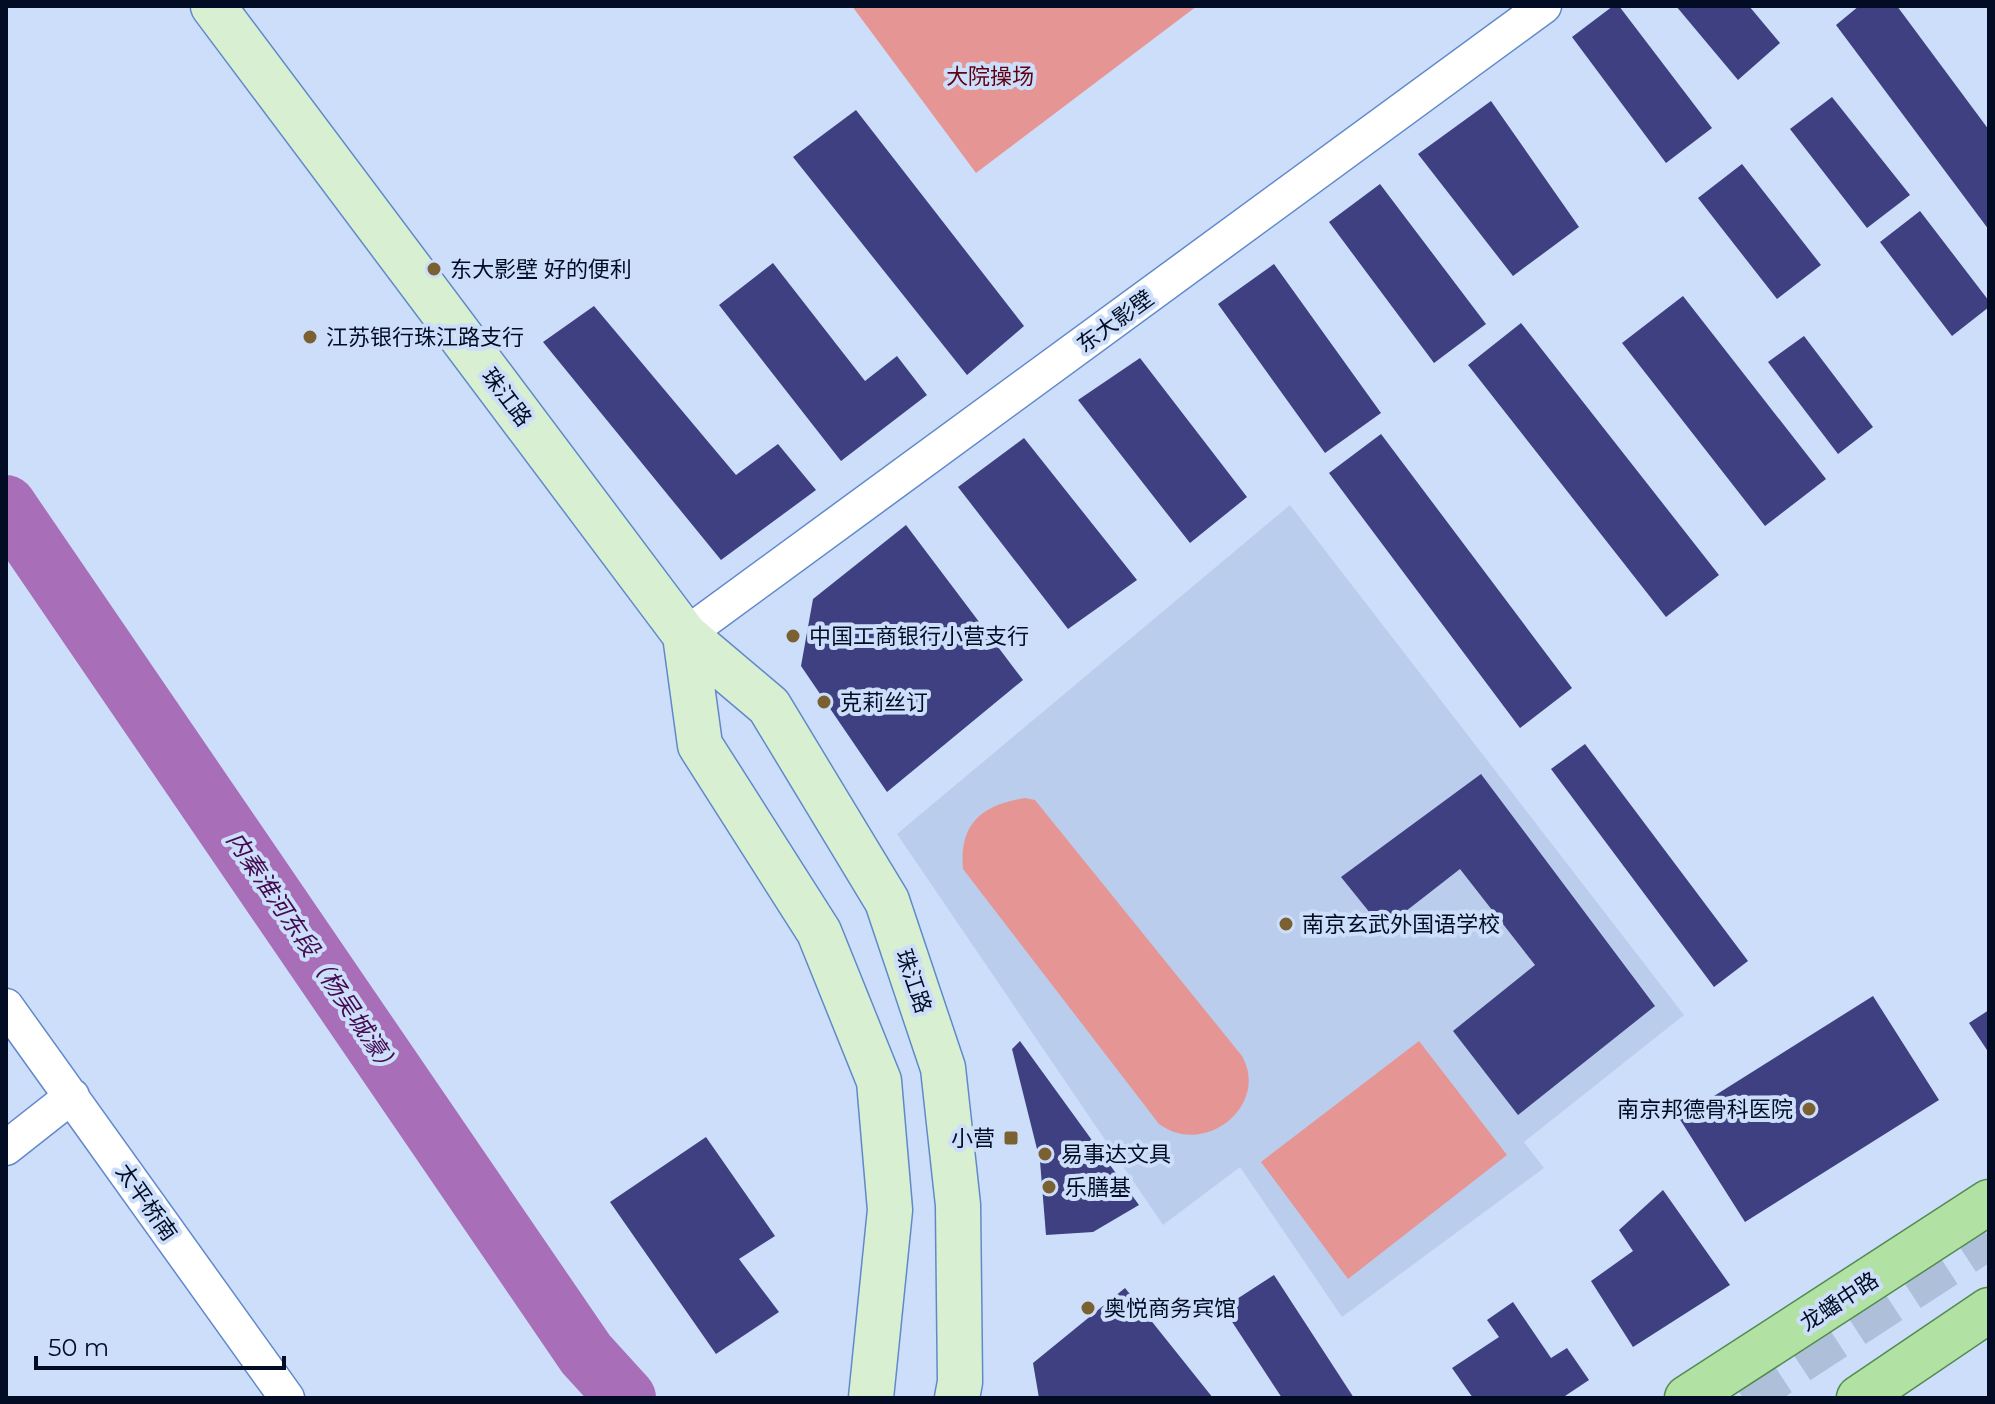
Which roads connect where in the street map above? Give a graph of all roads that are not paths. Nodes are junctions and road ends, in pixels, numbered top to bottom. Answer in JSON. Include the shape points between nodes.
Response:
{"nodes":[{"id":1,"x":213,"y":6,"type":"edge"},
{"id":2,"x":1544,"y":6,"type":"edge"},
{"id":3,"x":685,"y":635,"type":"junction"},
{"id":4,"x":6,"y":1006,"type":"edge"},
{"id":5,"x":72,"y":1096,"type":"junction"},
{"id":6,"x":6,"y":1148,"type":"edge"},
{"id":7,"x":1989,"y":1202,"type":"edge"},
{"id":8,"x":1989,"y":1310,"type":"edge"},
{"id":9,"x":287,"y":1398,"type":"edge"},
{"id":10,"x":871,"y":1398,"type":"edge"},
{"id":11,"x":957,"y":1398,"type":"edge"},
{"id":12,"x":1687,"y":1398,"type":"edge"},
{"id":13,"x":1859,"y":1398,"type":"edge"}],
"edges":[{"from":1,"to":3,"type":"main road","name":"珠江路"},
{"from":2,"to":3,"type":"street","name":"东大影壁"},
{"from":3,"to":10,"type":"main road","name":"珠江路","via":[[700,745],[819,932],[879,1081],[890,1210]]},
{"from":3,"to":11,"type":"main road","name":"珠江路","via":[[769,706],[887,901],[943,1068],[958,1205]]},
{"from":4,"to":5,"type":"street","name":"太平桥南"},
{"from":5,"to":6,"type":"street"},
{"from":5,"to":9,"type":"street","name":"太平桥南"},
{"from":7,"to":12,"type":"main road","name":"龙蟠中路"},
{"from":8,"to":13,"type":"main road"}]}
